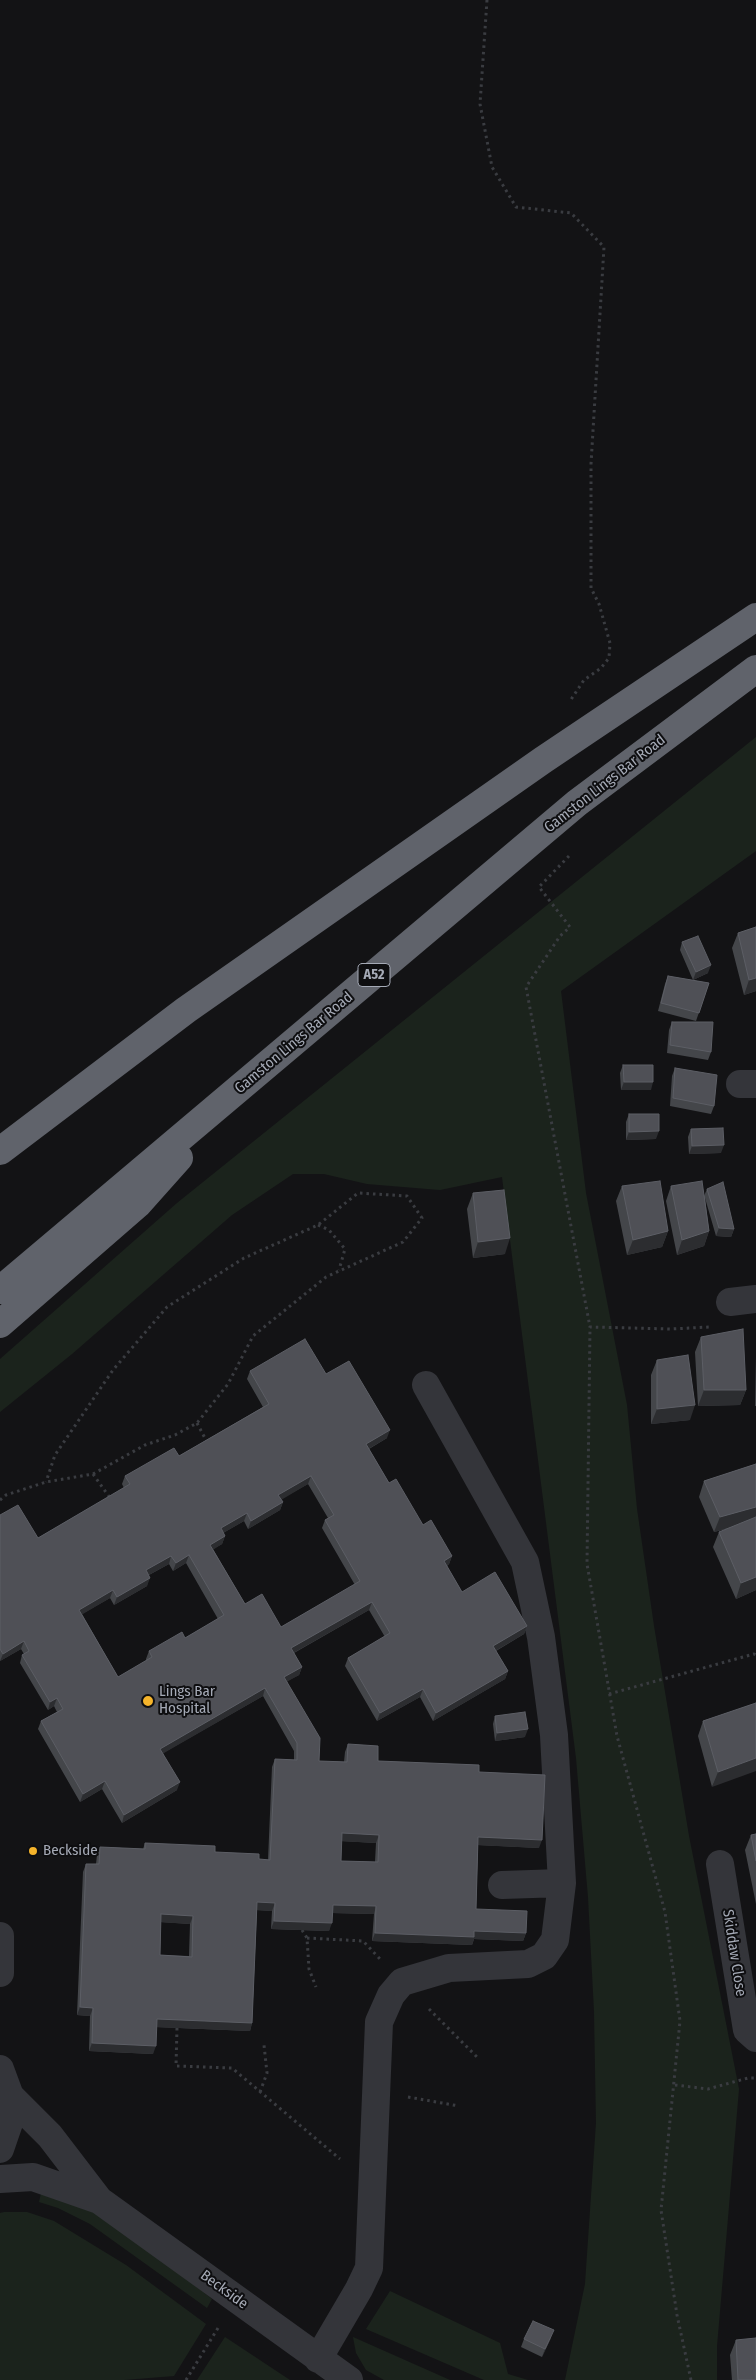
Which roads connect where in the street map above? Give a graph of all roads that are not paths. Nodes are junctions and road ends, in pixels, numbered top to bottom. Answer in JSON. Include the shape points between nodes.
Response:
{"nodes":[{"id":1,"x":756,"y":617,"type":"edge"},
{"id":2,"x":756,"y":669,"type":"edge"},
{"id":3,"x":243,"y":1086,"type":"junction"},
{"id":4,"x":0,"y":1151,"type":"edge"},
{"id":5,"x":0,"y":1290,"type":"edge"},
{"id":6,"x":0,"y":1324,"type":"edge"},
{"id":7,"x":426,"y":1385,"type":"dead end"},
{"id":8,"x":720,"y":1864,"type":"dead end"},
{"id":9,"x":562,"y":1883,"type":"junction"},
{"id":10,"x":502,"y":1885,"type":"dead end"},
{"id":11,"x":0,"y":1936,"type":"edge"},
{"id":12,"x":0,"y":1973,"type":"edge"},
{"id":13,"x":756,"y":2038,"type":"edge"},
{"id":14,"x":0,"y":2069,"type":"edge"},
{"id":15,"x":10,"y":2096,"type":"junction"},
{"id":16,"x":0,"y":2149,"type":"edge"},
{"id":17,"x":0,"y":2178,"type":"edge"},
{"id":18,"x":99,"y":2200,"type":"junction"},
{"id":19,"x":318,"y":2360,"type":"junction"},
{"id":20,"x":349,"y":2380,"type":"edge"}],
"edges":[{"from":1,"to":4,"type":"highway","via":[[543,760],[186,1010]]},
{"from":2,"to":3,"type":"highway","name":"Gamston Lings Bar Road","number":"A52","via":[[577,804]]},
{"from":3,"to":5,"type":"highway","name":"Gamston Lings Bar Road","number":"A52"},
{"from":3,"to":6,"type":"highway","via":[[138,1204]]},
{"from":7,"to":9,"type":"street","via":[[525,1562],[541,1637],[554,1735]]},
{"from":8,"to":13,"type":"street","name":"Skiddaw Close","via":[[747,2030]]},
{"from":9,"to":10,"type":"street"},
{"from":9,"to":19,"type":"street","via":[[555,1940],[544,1956],[528,1964],[449,1968],[419,1975],[402,1982],[391,1995],[379,2022],[369,2268]]},
{"from":11,"to":12,"type":"street"},
{"from":14,"to":15,"type":"street"},
{"from":15,"to":16,"type":"street","via":[[10,2120]]},
{"from":15,"to":18,"type":"street","name":"Beckside","via":[[50,2136]]},
{"from":17,"to":18,"type":"street","name":"Beckside","via":[[33,2177]]},
{"from":18,"to":19,"type":"street","name":"Beckside"},
{"from":19,"to":20,"type":"street","name":"Beckside"}]}
